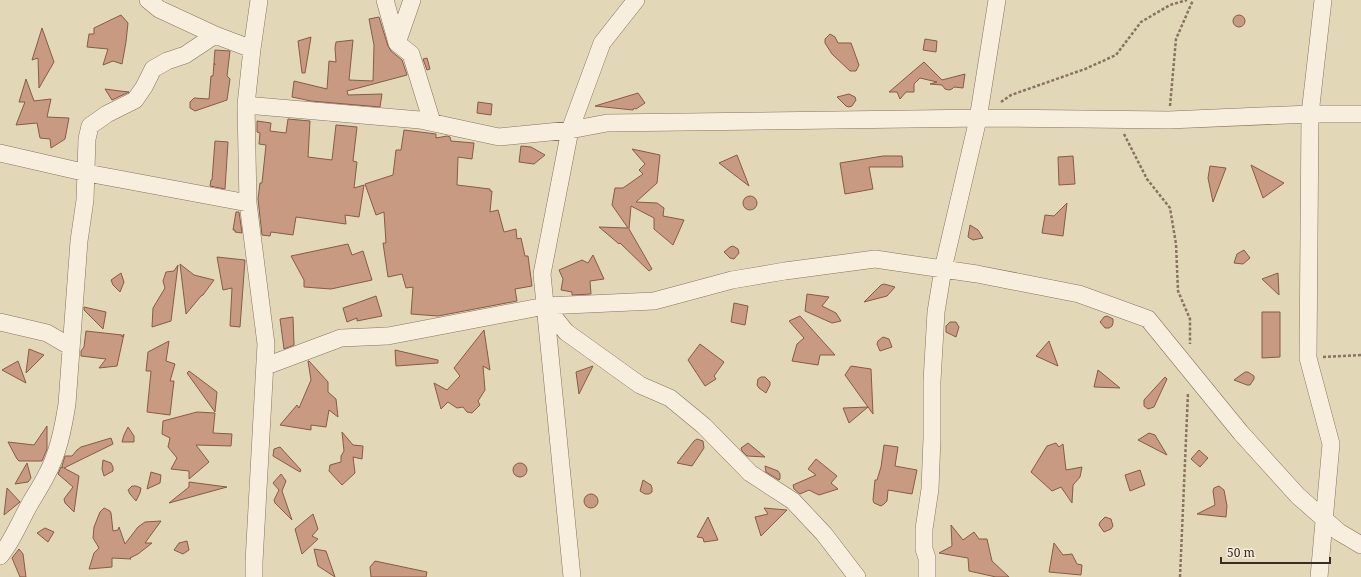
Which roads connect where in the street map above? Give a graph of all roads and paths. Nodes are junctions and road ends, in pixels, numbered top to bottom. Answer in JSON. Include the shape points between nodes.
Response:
{"nodes":[{"id":1,"x":148,"y":0,"type":"edge"},
{"id":2,"x":259,"y":0,"type":"edge"},
{"id":3,"x":385,"y":0,"type":"edge"},
{"id":4,"x":412,"y":0,"type":"edge"},
{"id":5,"x":636,"y":0,"type":"edge"},
{"id":6,"x":997,"y":0,"type":"edge"},
{"id":7,"x":1187,"y":0,"type":"edge"},
{"id":8,"x":1193,"y":0,"type":"edge"},
{"id":9,"x":1324,"y":0,"type":"edge"},
{"id":10,"x":215,"y":35,"type":"junction"},
{"id":11,"x":397,"y":43,"type":"junction"},
{"id":12,"x":252,"y":49,"type":"junction"},
{"id":13,"x":1000,"y":103,"type":"dead end"},
{"id":14,"x":246,"y":106,"type":"junction"},
{"id":15,"x":1310,"y":114,"type":"junction"},
{"id":16,"x":1361,"y":114,"type":"edge"},
{"id":17,"x":978,"y":119,"type":"junction"},
{"id":18,"x":1169,"y":120,"type":"junction"},
{"id":19,"x":432,"y":122,"type":"junction"},
{"id":20,"x":570,"y":130,"type":"junction"},
{"id":21,"x":0,"y":153,"type":"edge"},
{"id":22,"x":87,"y":173,"type":"junction"},
{"id":23,"x":248,"y":203,"type":"junction"},
{"id":24,"x":942,"y":269,"type":"junction"},
{"id":25,"x":545,"y":306,"type":"junction"},
{"id":26,"x":0,"y":322,"type":"edge"},
{"id":27,"x":71,"y":347,"type":"junction"},
{"id":28,"x":1361,"y":355,"type":"edge"},
{"id":29,"x":1308,"y":358,"type":"junction"},
{"id":30,"x":266,"y":366,"type":"junction"},
{"id":31,"x":1325,"y":520,"type":"junction"},
{"id":32,"x":1361,"y":545,"type":"edge"},
{"id":33,"x":0,"y":556,"type":"edge"},
{"id":34,"x":254,"y":577,"type":"edge"},
{"id":35,"x":572,"y":577,"type":"edge"},
{"id":36,"x":857,"y":577,"type":"edge"},
{"id":37,"x":927,"y":577,"type":"edge"},
{"id":38,"x":1319,"y":577,"type":"edge"}],
"edges":[{"from":1,"to":10,"type":"street","via":[[159,9]]},
{"from":2,"to":12,"type":"street"},
{"from":3,"to":11,"type":"street"},
{"from":4,"to":11,"type":"street"},
{"from":5,"to":20,"type":"street","via":[[602,43]]},
{"from":6,"to":17,"type":"street"},
{"from":7,"to":13,"type":"path","via":[[1170,5],[1141,22],[1116,54],[1084,69],[1011,95]]},
{"from":8,"to":18,"type":"path","via":[[1176,39]]},
{"from":9,"to":15,"type":"street"},
{"from":10,"to":12,"type":"street"},
{"from":10,"to":22,"type":"street","via":[[185,56],[167,61],[153,69],[135,100],[90,126]]},
{"from":11,"to":19,"type":"street","via":[[411,54]]},
{"from":12,"to":14,"type":"street"},
{"from":14,"to":19,"type":"street"},
{"from":14,"to":23,"type":"street"},
{"from":15,"to":16,"type":"street"},
{"from":15,"to":18,"type":"street"},
{"from":15,"to":29,"type":"street"},
{"from":17,"to":18,"type":"street"},
{"from":17,"to":20,"type":"street","via":[[607,123]]},
{"from":17,"to":24,"type":"street"},
{"from":19,"to":20,"type":"street","via":[[499,137]]},
{"from":20,"to":25,"type":"street","via":[[542,274]]},
{"from":21,"to":22,"type":"street"},
{"from":22,"to":23,"type":"street"},
{"from":22,"to":27,"type":"street"},
{"from":23,"to":30,"type":"street","via":[[266,344]]},
{"from":24,"to":25,"type":"street","via":[[875,259],[732,280],[654,301]]},
{"from":24,"to":31,"type":"street","via":[[1079,294],[1148,319],[1241,433],[1298,496]]},
{"from":24,"to":37,"type":"street","via":[[936,312],[932,381],[930,489],[924,529]]},
{"from":25,"to":30,"type":"street","via":[[388,336],[342,338]]},
{"from":25,"to":35,"type":"street"},
{"from":25,"to":36,"type":"street","via":[[566,332],[640,385],[670,398],[704,426],[750,473],[793,501],[824,534]]},
{"from":26,"to":27,"type":"street","via":[[47,332]]},
{"from":27,"to":33,"type":"street","via":[[67,404],[56,451],[47,476]]},
{"from":28,"to":29,"type":"path"},
{"from":29,"to":31,"type":"street","via":[[1331,444]]},
{"from":30,"to":34,"type":"street"},
{"from":31,"to":32,"type":"street"},
{"from":31,"to":38,"type":"street"}]}
